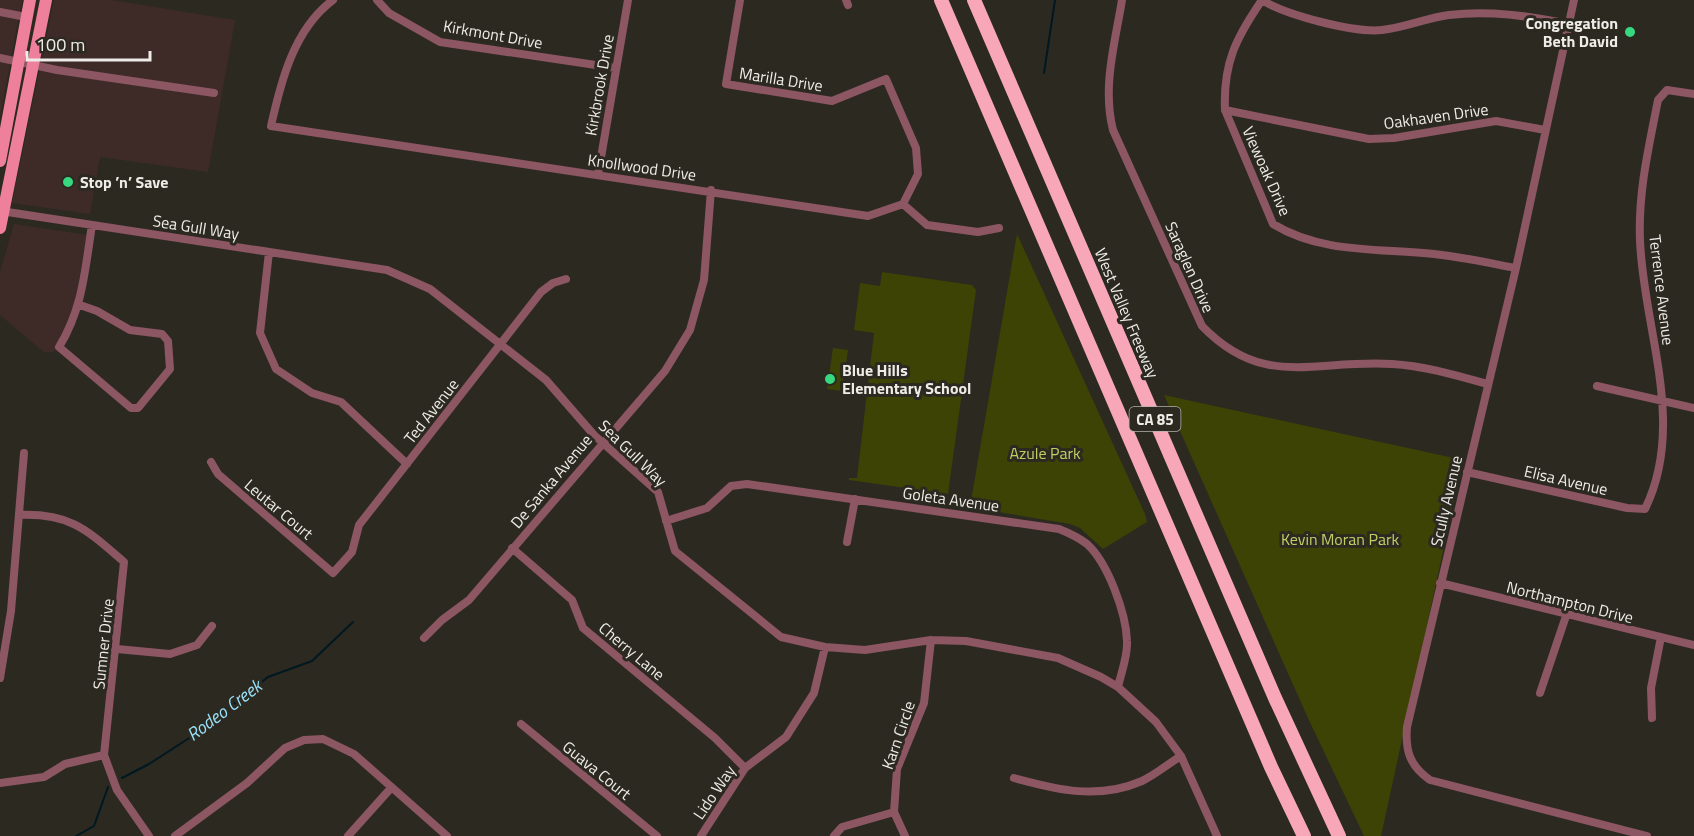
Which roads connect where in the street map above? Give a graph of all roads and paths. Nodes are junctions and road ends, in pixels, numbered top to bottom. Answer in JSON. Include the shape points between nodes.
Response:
{"nodes":[{"id":1,"x":30,"y":0,"type":"edge"},
{"id":2,"x":46,"y":0,"type":"edge"},
{"id":3,"x":333,"y":0,"type":"edge"},
{"id":4,"x":377,"y":0,"type":"edge"},
{"id":5,"x":628,"y":0,"type":"edge"},
{"id":6,"x":740,"y":0,"type":"edge"},
{"id":7,"x":941,"y":0,"type":"edge"},
{"id":8,"x":975,"y":0,"type":"edge"},
{"id":9,"x":1122,"y":0,"type":"edge"},
{"id":10,"x":1262,"y":0,"type":"edge"},
{"id":11,"x":1574,"y":0,"type":"edge"},
{"id":12,"x":0,"y":12,"type":"edge"},
{"id":13,"x":26,"y":17,"type":"junction"},
{"id":14,"x":1568,"y":24,"type":"junction"},
{"id":15,"x":0,"y":58,"type":"edge"},
{"id":16,"x":19,"y":62,"type":"junction"},
{"id":17,"x":34,"y":64,"type":"junction"},
{"id":18,"x":616,"y":68,"type":"junction"},
{"id":19,"x":214,"y":93,"type":"dead end"},
{"id":20,"x":1694,"y":94,"type":"edge"},
{"id":21,"x":1225,"y":110,"type":"junction"},
{"id":22,"x":1545,"y":130,"type":"junction"},
{"id":23,"x":0,"y":161,"type":"edge"},
{"id":24,"x":598,"y":175,"type":"junction"},
{"id":25,"x":711,"y":190,"type":"junction"},
{"id":26,"x":903,"y":204,"type":"junction"},
{"id":27,"x":2,"y":211,"type":"edge"},
{"id":28,"x":92,"y":225,"type":"junction"},
{"id":29,"x":0,"y":228,"type":"edge"},
{"id":30,"x":999,"y":228,"type":"dead end"},
{"id":31,"x":269,"y":252,"type":"junction"},
{"id":32,"x":1516,"y":268,"type":"junction"},
{"id":33,"x":566,"y":279,"type":"dead end"},
{"id":34,"x":80,"y":305,"type":"junction"},
{"id":35,"x":500,"y":344,"type":"junction"},
{"id":36,"x":1487,"y":384,"type":"junction"},
{"id":37,"x":1597,"y":386,"type":"dead end"},
{"id":38,"x":1664,"y":400,"type":"junction"},
{"id":39,"x":1694,"y":408,"type":"edge"},
{"id":40,"x":601,"y":442,"type":"junction"},
{"id":41,"x":24,"y":453,"type":"dead end"},
{"id":42,"x":210,"y":462,"type":"dead end"},
{"id":43,"x":406,"y":464,"type":"junction"},
{"id":44,"x":1467,"y":472,"type":"junction"},
{"id":45,"x":1651,"y":496,"type":"joint"},
{"id":46,"x":855,"y":499,"type":"junction"},
{"id":47,"x":19,"y":515,"type":"junction"},
{"id":48,"x":666,"y":521,"type":"junction"},
{"id":49,"x":847,"y":542,"type":"dead end"},
{"id":50,"x":512,"y":548,"type":"junction"},
{"id":51,"x":333,"y":573,"type":"joint"},
{"id":52,"x":1440,"y":583,"type":"junction"},
{"id":53,"x":0,"y":610,"type":"edge"},
{"id":54,"x":10,"y":611,"type":"junction"},
{"id":55,"x":1566,"y":616,"type":"junction"},
{"id":56,"x":212,"y":626,"type":"dead end"},
{"id":57,"x":1661,"y":637,"type":"junction"},
{"id":58,"x":424,"y":639,"type":"dead end"},
{"id":59,"x":931,"y":640,"type":"junction"},
{"id":60,"x":1694,"y":645,"type":"edge"},
{"id":61,"x":825,"y":647,"type":"junction"},
{"id":62,"x":117,"y":649,"type":"junction"},
{"id":63,"x":0,"y":678,"type":"edge"},
{"id":64,"x":1118,"y":687,"type":"junction"},
{"id":65,"x":1540,"y":693,"type":"dead end"},
{"id":66,"x":1652,"y":718,"type":"dead end"},
{"id":67,"x":521,"y":724,"type":"dead end"},
{"id":68,"x":104,"y":755,"type":"junction"},
{"id":69,"x":1181,"y":756,"type":"junction"},
{"id":70,"x":745,"y":768,"type":"junction"},
{"id":71,"x":1014,"y":778,"type":"dead end"},
{"id":72,"x":0,"y":783,"type":"edge"},
{"id":73,"x":391,"y":788,"type":"junction"},
{"id":74,"x":894,"y":812,"type":"junction"},
{"id":75,"x":149,"y":836,"type":"edge"},
{"id":76,"x":175,"y":836,"type":"edge"},
{"id":77,"x":348,"y":836,"type":"edge"},
{"id":78,"x":447,"y":836,"type":"edge"},
{"id":79,"x":657,"y":836,"type":"edge"},
{"id":80,"x":700,"y":836,"type":"edge"},
{"id":81,"x":834,"y":836,"type":"edge"},
{"id":82,"x":905,"y":836,"type":"edge"},
{"id":83,"x":1217,"y":836,"type":"edge"},
{"id":84,"x":1304,"y":836,"type":"edge"},
{"id":85,"x":1339,"y":836,"type":"edge"},
{"id":86,"x":1647,"y":836,"type":"edge"}],
"edges":[{"from":1,"to":13,"type":"main road"},
{"from":2,"to":17,"type":"main road"},
{"from":3,"to":24,"type":"street","name":"Knollwood Drive","via":[[299,40],[282,78],[272,126]]},
{"from":4,"to":18,"type":"street","name":"Kirkmont Drive","via":[[389,13],[440,42]]},
{"from":5,"to":18,"type":"street","name":"Kirkbrook Drive"},
{"from":6,"to":26,"type":"street","name":"Marilla Drive","via":[[726,84],[832,100],[886,79],[916,148],[918,174]]},
{"from":7,"to":84,"type":"highway","number":"CA 85"},
{"from":8,"to":85,"type":"highway","name":"West Valley Freeway","number":"CA 85","via":[[1275,698]]},
{"from":9,"to":36,"type":"street","name":"Saraglen Drive","via":[[1108,86],[1113,130],[1202,326],[1213,338],[1235,354],[1261,364],[1293,368],[1361,363],[1402,365]]},
{"from":10,"to":14,"type":"street","via":[[1286,12],[1364,31],[1469,14],[1503,14]]},
{"from":10,"to":21,"type":"street","name":"Viewoak Drive","via":[[1233,48],[1224,90]]},
{"from":11,"to":14,"type":"street","name":"Scully Avenue"},
{"from":12,"to":13,"type":"street"},
{"from":13,"to":16,"type":"main road"},
{"from":14,"to":22,"type":"street","name":"Scully Avenue"},
{"from":15,"to":16,"type":"street"},
{"from":16,"to":17,"type":"street"},
{"from":16,"to":23,"type":"main road"},
{"from":17,"to":19,"type":"street"},
{"from":17,"to":27,"type":"main road"},
{"from":18,"to":24,"type":"street","name":"Kirkbrook Drive"},
{"from":20,"to":38,"type":"street","name":"Terrence Avenue","via":[[1666,90],[1658,100],[1640,213],[1640,242]]},
{"from":21,"to":22,"type":"street","name":"Oakhaven Drive","via":[[1369,139],[1496,121]]},
{"from":21,"to":32,"type":"street","name":"Viewoak Drive","via":[[1273,224],[1289,234],[1348,248],[1438,254]]},
{"from":22,"to":32,"type":"street","name":"Scully Avenue"},
{"from":24,"to":25,"type":"street","name":"Knollwood Drive"},
{"from":25,"to":26,"type":"street","name":"Knollwood Drive","via":[[868,216]]},
{"from":25,"to":40,"type":"street","name":"De Sanka Avenue","via":[[704,280],[690,330],[665,371]]},
{"from":26,"to":30,"type":"street","via":[[927,225],[978,232]]},
{"from":27,"to":28,"type":"street","name":"Sea Gull Way"},
{"from":27,"to":29,"type":"main road"},
{"from":28,"to":31,"type":"street","name":"Sea Gull Way"},
{"from":28,"to":34,"type":"street"},
{"from":31,"to":35,"type":"street","name":"Sea Gull Way","via":[[387,270],[430,289]]},
{"from":31,"to":43,"type":"street","via":[[260,333],[276,369],[312,393],[341,402]]},
{"from":32,"to":36,"type":"street","name":"Scully Avenue"},
{"from":33,"to":35,"type":"street","name":"Ted Avenue","via":[[541,292]]},
{"from":34,"to":34,"type":"street","via":[[59,347],[131,408],[138,408],[170,369],[168,342],[162,334],[130,330]]},
{"from":35,"to":40,"type":"street","name":"Sea Gull Way","via":[[546,380]]},
{"from":35,"to":43,"type":"street","name":"Ted Avenue"},
{"from":36,"to":44,"type":"street","name":"Scully Avenue"},
{"from":37,"to":38,"type":"street"},
{"from":38,"to":39,"type":"street"},
{"from":38,"to":45,"type":"street","name":"Terrence Avenue","via":[[1660,452]]},
{"from":40,"to":48,"type":"street","name":"Sea Gull Way","via":[[658,492]]},
{"from":40,"to":50,"type":"street","name":"De Sanka Avenue"},
{"from":41,"to":47,"type":"street"},
{"from":42,"to":51,"type":"street","name":"Leutar Court","via":[[218,474]]},
{"from":43,"to":51,"type":"street","name":"Ted Avenue","via":[[359,525],[352,552]]},
{"from":44,"to":45,"type":"street","name":"Elisa Avenue","via":[[1627,508],[1645,509]]},
{"from":44,"to":52,"type":"street","name":"Scully Avenue"},
{"from":46,"to":48,"type":"street","name":"Goleta Avenue","via":[[747,484],[731,486],[707,508]]},
{"from":46,"to":49,"type":"street"},
{"from":46,"to":64,"type":"street","name":"Goleta Avenue","via":[[1046,526],[1075,535],[1100,560],[1124,618],[1127,643]]},
{"from":47,"to":54,"type":"street"},
{"from":47,"to":62,"type":"street","name":"Sumner Drive","via":[[74,522],[124,562]]},
{"from":48,"to":61,"type":"street","name":"Sea Gull Way","via":[[675,551],[766,627],[790,641]]},
{"from":50,"to":58,"type":"street","name":"De Sanka Avenue","via":[[469,600]]},
{"from":50,"to":70,"type":"street","name":"Cherry Lane","via":[[572,600],[583,628],[715,738]]},
{"from":52,"to":55,"type":"street","name":"Northampton Drive"},
{"from":52,"to":86,"type":"street","name":"Scully Avenue","via":[[1407,727],[1410,761],[1430,780]]},
{"from":53,"to":54,"type":"street"},
{"from":54,"to":63,"type":"street"},
{"from":55,"to":57,"type":"street","name":"Northampton Drive"},
{"from":55,"to":65,"type":"street"},
{"from":56,"to":62,"type":"street","via":[[197,645],[170,654]]},
{"from":57,"to":60,"type":"street","name":"Northampton Drive"},
{"from":57,"to":66,"type":"street","via":[[1651,688]]},
{"from":59,"to":61,"type":"street","name":"Sea Gull Way","via":[[865,650]]},
{"from":59,"to":64,"type":"street","name":"Sea Gull Way","via":[[966,641],[1058,658]]},
{"from":59,"to":74,"type":"street","name":"Karn Circle","via":[[924,703],[897,769]]},
{"from":61,"to":70,"type":"street","name":"Lido Way","via":[[814,693],[786,737]]},
{"from":62,"to":68,"type":"street","name":"Sumner Drive"},
{"from":64,"to":69,"type":"street","name":"Sea Gull Way","via":[[1156,722]]},
{"from":67,"to":79,"type":"street","name":"Guava Court"},
{"from":68,"to":72,"type":"street","via":[[65,764],[44,777]]},
{"from":68,"to":75,"type":"street","name":"Sumner Drive","via":[[117,790]]},
{"from":69,"to":71,"type":"street","via":[[1144,780],[1113,792],[1065,792]]},
{"from":69,"to":83,"type":"street","name":"Sea Gull Way"},
{"from":70,"to":80,"type":"street","name":"Lido Way"},
{"from":73,"to":76,"type":"street","via":[[354,754],[323,739],[304,740],[285,748],[247,783]]},
{"from":73,"to":77,"type":"street"},
{"from":73,"to":78,"type":"street"},
{"from":74,"to":81,"type":"street","via":[[842,827]]},
{"from":74,"to":82,"type":"street","name":"Karn Circle"}]}
